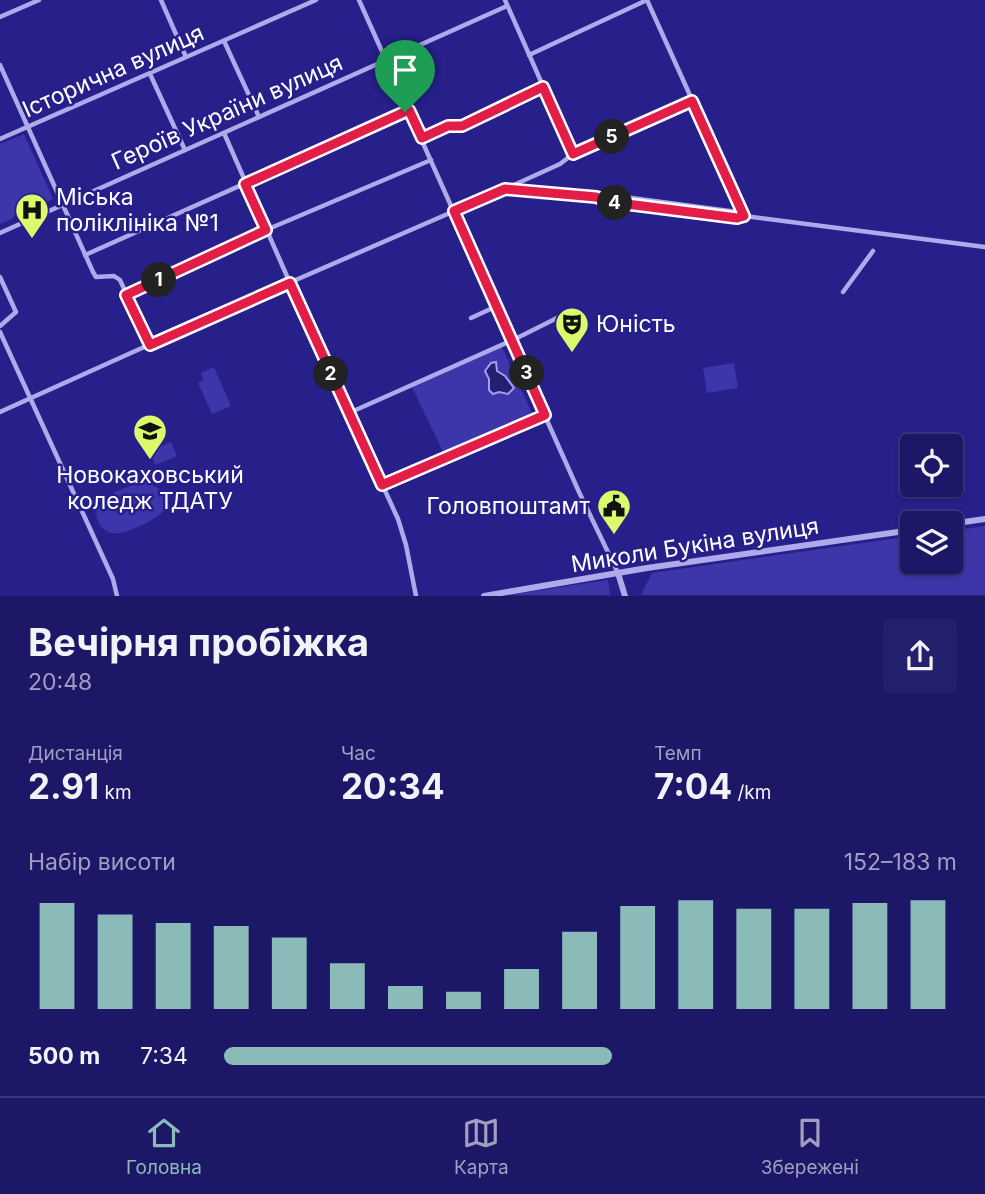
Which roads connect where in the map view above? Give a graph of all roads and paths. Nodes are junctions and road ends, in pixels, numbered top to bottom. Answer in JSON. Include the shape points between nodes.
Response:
{"nodes":[{"id":1,"x":39,"y":0,"type":"edge"},
{"id":2,"x":160,"y":0,"type":"edge"},
{"id":3,"x":316,"y":0,"type":"edge"},
{"id":4,"x":359,"y":0,"type":"edge"},
{"id":5,"x":647,"y":0,"type":"edge"},
{"id":6,"x":506,"y":3,"type":"edge"},
{"id":7,"x":0,"y":18,"type":"edge"},
{"id":8,"x":224,"y":41,"type":"junction"},
{"id":9,"x":529,"y":55,"type":"junction"},
{"id":10,"x":186,"y":57,"type":"junction"},
{"id":11,"x":385,"y":60,"type":"junction"},
{"id":12,"x":0,"y":65,"type":"edge"},
{"id":13,"x":150,"y":74,"type":"junction"},
{"id":14,"x":543,"y":87,"type":"junction"},
{"id":15,"x":692,"y":101,"type":"junction"},
{"id":16,"x":409,"y":110,"type":"junction"},
{"id":17,"x":259,"y":117,"type":"junction"},
{"id":18,"x":28,"y":127,"type":"junction"},
{"id":19,"x":224,"y":133,"type":"junction"},
{"id":20,"x":422,"y":138,"type":"junction"},
{"id":21,"x":0,"y":139,"type":"edge"},
{"id":22,"x":185,"y":150,"type":"junction"},
{"id":23,"x":573,"y":154,"type":"junction"},
{"id":24,"x":431,"y":160,"type":"junction"},
{"id":25,"x":245,"y":184,"type":"junction"},
{"id":26,"x":505,"y":189,"type":"junction"},
{"id":27,"x":62,"y":204,"type":"junction"},
{"id":28,"x":454,"y":211,"type":"junction"},
{"id":29,"x":744,"y":216,"type":"junction"},
{"id":30,"x":266,"y":230,"type":"junction"},
{"id":31,"x":0,"y":233,"type":"edge"},
{"id":32,"x":985,"y":247,"type":"edge"},
{"id":33,"x":873,"y":251,"type":"dead end"},
{"id":34,"x":85,"y":255,"type":"junction"},
{"id":35,"x":0,"y":277,"type":"edge"},
{"id":36,"x":290,"y":283,"type":"junction"},
{"id":37,"x":3,"y":290,"type":"edge"},
{"id":38,"x":843,"y":292,"type":"dead end"},
{"id":39,"x":126,"y":295,"type":"junction"},
{"id":40,"x":497,"y":306,"type":"junction"},
{"id":41,"x":569,"y":312,"type":"dead end"},
{"id":42,"x":471,"y":318,"type":"dead end"},
{"id":43,"x":0,"y":326,"type":"edge"},
{"id":44,"x":0,"y":332,"type":"edge"},
{"id":45,"x":513,"y":340,"type":"junction"},
{"id":46,"x":150,"y":345,"type":"junction"},
{"id":47,"x":7,"y":349,"type":"junction"},
{"id":48,"x":0,"y":352,"type":"edge"},
{"id":49,"x":31,"y":398,"type":"junction"},
{"id":50,"x":0,"y":412,"type":"edge"},
{"id":51,"x":349,"y":413,"type":"junction"},
{"id":52,"x":545,"y":415,"type":"junction"},
{"id":53,"x":382,"y":485,"type":"junction"},
{"id":54,"x":985,"y":519,"type":"edge"},
{"id":55,"x":963,"y":522,"type":"edge"},
{"id":56,"x":900,"y":532,"type":"edge"},
{"id":57,"x":618,"y":573,"type":"junction"},
{"id":58,"x":117,"y":596,"type":"edge"},
{"id":59,"x":416,"y":596,"type":"edge"},
{"id":60,"x":484,"y":596,"type":"edge"},
{"id":61,"x":625,"y":596,"type":"edge"}],
"edges":[{"from":1,"to":7,"type":"street"},
{"from":2,"to":10,"type":"street"},
{"from":3,"to":8,"type":"street","name":"Історична вулиця"},
{"from":4,"to":11,"type":"street"},
{"from":5,"to":9,"type":"street"},
{"from":5,"to":15,"type":"street"},
{"from":6,"to":9,"type":"street"},
{"from":6,"to":11,"type":"street","name":"Героїв України вулиця"},
{"from":8,"to":10,"type":"street","name":"Історична вулиця"},
{"from":8,"to":17,"type":"street"},
{"from":9,"to":14,"type":"street"},
{"from":10,"to":13,"type":"street","name":"Історична вулиця"},
{"from":11,"to":16,"type":"street"},
{"from":11,"to":17,"type":"street","name":"Героїв України вулиця"},
{"from":12,"to":18,"type":"street"},
{"from":13,"to":18,"type":"street","name":"Історична вулиця"},
{"from":13,"to":22,"type":"street"},
{"from":14,"to":20,"type":"street","via":[[462,126],[448,126]]},
{"from":14,"to":23,"type":"street"},
{"from":15,"to":23,"type":"street"},
{"from":15,"to":29,"type":"street"},
{"from":16,"to":20,"type":"street"},
{"from":16,"to":25,"type":"street"},
{"from":17,"to":19,"type":"street","name":"Героїв України вулиця"},
{"from":18,"to":21,"type":"street","name":"Історична вулиця"},
{"from":18,"to":27,"type":"street"},
{"from":19,"to":22,"type":"street","name":"Героїв України вулиця"},
{"from":19,"to":25,"type":"street"},
{"from":20,"to":24,"type":"street"},
{"from":22,"to":27,"type":"street","name":"Героїв України вулиця"},
{"from":23,"to":26,"type":"street"},
{"from":24,"to":28,"type":"street"},
{"from":24,"to":30,"type":"street"},
{"from":25,"to":30,"type":"street"},
{"from":25,"to":34,"type":"street"},
{"from":26,"to":28,"type":"street"},
{"from":26,"to":29,"type":"street"},
{"from":27,"to":31,"type":"street","name":"Героїв України вулиця"},
{"from":27,"to":34,"type":"street"},
{"from":28,"to":36,"type":"street"},
{"from":28,"to":40,"type":"street"},
{"from":29,"to":32,"type":"street"},
{"from":30,"to":36,"type":"street"},
{"from":30,"to":39,"type":"street"},
{"from":33,"to":38,"type":"street"},
{"from":34,"to":39,"type":"street","via":[[96,277],[114,276]]},
{"from":35,"to":37,"type":"street"},
{"from":36,"to":46,"type":"street"},
{"from":36,"to":51,"type":"street"},
{"from":37,"to":43,"type":"street","via":[[16,312]]},
{"from":39,"to":46,"type":"street"},
{"from":40,"to":42,"type":"street"},
{"from":40,"to":45,"type":"street"},
{"from":41,"to":45,"type":"street"},
{"from":44,"to":47,"type":"street"},
{"from":45,"to":51,"type":"street"},
{"from":45,"to":52,"type":"street"},
{"from":46,"to":49,"type":"street"},
{"from":47,"to":48,"type":"street"},
{"from":47,"to":49,"type":"street"},
{"from":49,"to":50,"type":"street"},
{"from":49,"to":58,"type":"street"},
{"from":51,"to":53,"type":"street"},
{"from":52,"to":53,"type":"street"},
{"from":52,"to":57,"type":"street"},
{"from":53,"to":59,"type":"street","via":[[405,539]]},
{"from":54,"to":55,"type":"street"},
{"from":56,"to":57,"type":"street","name":"Миколи Букіна вулиця"},
{"from":57,"to":60,"type":"street","name":"Миколи Букіна вулиця"},
{"from":57,"to":61,"type":"street"}]}
